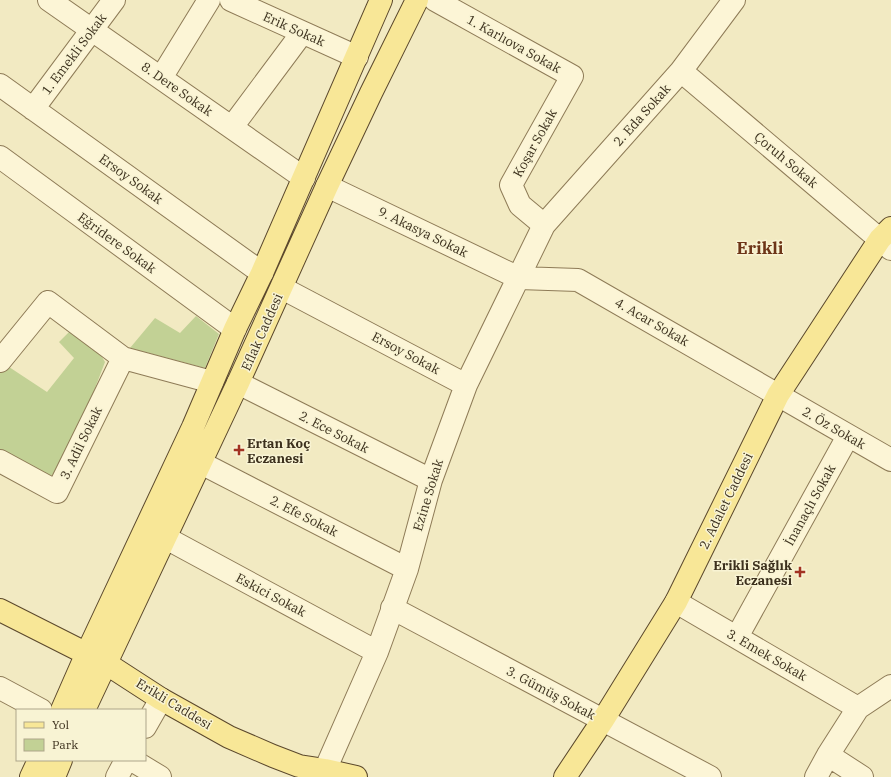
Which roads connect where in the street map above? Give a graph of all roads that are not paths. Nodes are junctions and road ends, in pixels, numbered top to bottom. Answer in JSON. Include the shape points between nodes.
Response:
{"nodes":[{"id":1,"x":49,"y":0,"type":"edge"},
{"id":2,"x":114,"y":0,"type":"edge"},
{"id":3,"x":210,"y":0,"type":"edge"},
{"id":4,"x":231,"y":0,"type":"edge"},
{"id":5,"x":381,"y":0,"type":"edge"},
{"id":6,"x":417,"y":0,"type":"edge"},
{"id":7,"x":435,"y":0,"type":"edge"},
{"id":8,"x":734,"y":0,"type":"edge"},
{"id":9,"x":91,"y":30,"type":"junction"},
{"id":10,"x":302,"y":33,"type":"junction"},
{"id":11,"x":356,"y":57,"type":"junction"},
{"id":12,"x":681,"y":71,"type":"junction"},
{"id":13,"x":572,"y":76,"type":"joint"},
{"id":14,"x":161,"y":78,"type":"junction"},
{"id":15,"x":0,"y":85,"type":"edge"},
{"id":16,"x":33,"y":109,"type":"junction"},
{"id":17,"x":232,"y":127,"type":"junction"},
{"id":18,"x":0,"y":157,"type":"edge"},
{"id":19,"x":304,"y":178,"type":"junction"},
{"id":20,"x":327,"y":186,"type":"junction"},
{"id":21,"x":544,"y":225,"type":"junction"},
{"id":22,"x":887,"y":239,"type":"edge"},
{"id":23,"x":262,"y":273,"type":"junction"},
{"id":24,"x":519,"y":278,"type":"junction"},
{"id":25,"x":282,"y":288,"type":"junction"},
{"id":26,"x":235,"y":329,"type":"junction"},
{"id":27,"x":123,"y":358,"type":"junction"},
{"id":28,"x":0,"y":361,"type":"edge"},
{"id":29,"x":212,"y":382,"type":"junction"},
{"id":30,"x":238,"y":383,"type":"junction"},
{"id":31,"x":466,"y":385,"type":"junction"},
{"id":32,"x":778,"y":395,"type":"junction"},
{"id":33,"x":848,"y":436,"type":"junction"},
{"id":34,"x":891,"y":460,"type":"edge"},
{"id":35,"x":0,"y":461,"type":"edge"},
{"id":36,"x":201,"y":463,"type":"junction"},
{"id":37,"x":431,"y":480,"type":"junction"},
{"id":38,"x":166,"y":538,"type":"junction"},
{"id":39,"x":407,"y":569,"type":"junction"},
{"id":40,"x":676,"y":602,"type":"junction"},
{"id":41,"x":392,"y":608,"type":"junction"},
{"id":42,"x":0,"y":610,"type":"edge"},
{"id":43,"x":737,"y":637,"type":"junction"},
{"id":44,"x":377,"y":652,"type":"junction"},
{"id":45,"x":87,"y":653,"type":"junction"},
{"id":46,"x":107,"y":664,"type":"junction"},
{"id":47,"x":891,"y":686,"type":"edge"},
{"id":48,"x":0,"y":688,"type":"edge"},
{"id":49,"x":161,"y":699,"type":"junction"},
{"id":50,"x":858,"y":708,"type":"junction"},
{"id":51,"x":39,"y":709,"type":"edge"},
{"id":52,"x":62,"y":709,"type":"edge"},
{"id":53,"x":84,"y":709,"type":"edge"},
{"id":54,"x":603,"y":720,"type":"junction"},
{"id":55,"x":146,"y":725,"type":"edge"},
{"id":56,"x":828,"y":755,"type":"junction"},
{"id":57,"x":39,"y":761,"type":"edge"},
{"id":58,"x":62,"y":761,"type":"edge"},
{"id":59,"x":125,"y":761,"type":"edge"},
{"id":60,"x":134,"y":761,"type":"edge"},
{"id":61,"x":323,"y":774,"type":"edge"},
{"id":62,"x":699,"y":774,"type":"edge"},
{"id":63,"x":31,"y":777,"type":"edge"},
{"id":64,"x":54,"y":777,"type":"edge"},
{"id":65,"x":117,"y":777,"type":"edge"},
{"id":66,"x":160,"y":777,"type":"edge"},
{"id":67,"x":356,"y":777,"type":"edge"},
{"id":68,"x":565,"y":777,"type":"edge"},
{"id":69,"x":816,"y":777,"type":"edge"},
{"id":70,"x":862,"y":777,"type":"edge"}],
"edges":[{"from":1,"to":9,"type":"street","name":"8. Dere Sokak"},
{"from":2,"to":9,"type":"street","name":"1. Emekli Sokak"},
{"from":3,"to":14,"type":"street"},
{"from":4,"to":10,"type":"street","name":"Erik Sokak"},
{"from":5,"to":11,"type":"main road","name":"Eflak Caddesi"},
{"from":6,"to":20,"type":"main road","name":"Eflak Caddesi"},
{"from":7,"to":13,"type":"street","name":"1. Karlıova Sokak"},
{"from":8,"to":12,"type":"street","name":"2. Eda Sokak"},
{"from":9,"to":14,"type":"street","name":"8. Dere Sokak"},
{"from":9,"to":16,"type":"street","name":"1. Emekli Sokak"},
{"from":10,"to":11,"type":"street","name":"Erik Sokak"},
{"from":10,"to":17,"type":"street"},
{"from":11,"to":19,"type":"main road","name":"Eflak Caddesi"},
{"from":12,"to":21,"type":"street","name":"2. Eda Sokak"},
{"from":12,"to":22,"type":"street","name":"Çoruh Sokak"},
{"from":13,"to":21,"type":"street","name":"Koşar Sokak","via":[[511,185],[520,205]]},
{"from":14,"to":17,"type":"street","name":"8. Dere Sokak"},
{"from":15,"to":16,"type":"street","name":"Ersoy Sokak"},
{"from":16,"to":23,"type":"street","name":"Ersoy Sokak"},
{"from":17,"to":19,"type":"street","name":"8. Dere Sokak"},
{"from":18,"to":26,"type":"street","name":"Eğridere Sokak"},
{"from":19,"to":23,"type":"main road","name":"Eflak Caddesi"},
{"from":20,"to":24,"type":"street","name":"9. Akasya Sokak"},
{"from":20,"to":25,"type":"main road","name":"Eflak Caddesi"},
{"from":21,"to":24,"type":"street","name":"Ezine Sokak"},
{"from":22,"to":32,"type":"main road","name":"2. Adalet Caddesi"},
{"from":23,"to":26,"type":"main road","name":"Eflak Caddesi"},
{"from":24,"to":31,"type":"street","name":"Ezine Sokak"},
{"from":24,"to":32,"type":"street","name":"4. Acar Sokak","via":[[578,280]]},
{"from":25,"to":30,"type":"main road","name":"Eflak Caddesi"},
{"from":25,"to":31,"type":"street","name":"Ersoy Sokak"},
{"from":26,"to":29,"type":"main road","name":"Eflak Caddesi"},
{"from":27,"to":28,"type":"street","via":[[48,302]]},
{"from":27,"to":29,"type":"street"},
{"from":27,"to":35,"type":"street","name":"3. Adil Sokak","via":[[57,492]]},
{"from":29,"to":45,"type":"main road","name":"Eflak Caddesi"},
{"from":30,"to":36,"type":"main road","name":"Eflak Caddesi"},
{"from":30,"to":37,"type":"street","name":"2. Ece Sokak"},
{"from":31,"to":37,"type":"street","name":"Ezine Sokak"},
{"from":32,"to":33,"type":"street","name":"2. Öz Sokak"},
{"from":32,"to":40,"type":"main road","name":"2. Adalet Caddesi"},
{"from":33,"to":34,"type":"street","name":"2. Öz Sokak"},
{"from":33,"to":43,"type":"street","name":"İnanaçlı Sokak"},
{"from":36,"to":38,"type":"main road","name":"Eflak Caddesi"},
{"from":36,"to":39,"type":"street","name":"2. Efe Sokak"},
{"from":37,"to":39,"type":"street","name":"Ezine Sokak"},
{"from":38,"to":44,"type":"street","name":"Eskici Sokak"},
{"from":38,"to":46,"type":"main road","name":"Eflak Caddesi"},
{"from":39,"to":41,"type":"street","name":"Ezine Sokak"},
{"from":40,"to":43,"type":"street","name":"3. Emek Sokak"},
{"from":40,"to":54,"type":"main road","name":"2. Adalet Caddesi"},
{"from":41,"to":44,"type":"street","name":"Ezine Sokak"},
{"from":41,"to":54,"type":"street","name":"3. Gümüş Sokak"},
{"from":42,"to":45,"type":"main road","name":"Erikli Caddesi"},
{"from":43,"to":50,"type":"street","name":"3. Emek Sokak"},
{"from":44,"to":61,"type":"street","name":"Ezine Sokak"},
{"from":45,"to":46,"type":"main road","name":"Erikli Caddesi"},
{"from":45,"to":52,"type":"main road","name":"Eflak Caddesi"},
{"from":46,"to":49,"type":"main road","name":"Erikli Caddesi"},
{"from":46,"to":53,"type":"main road","name":"Eflak Caddesi"},
{"from":47,"to":50,"type":"street"},
{"from":48,"to":51,"type":"street"},
{"from":49,"to":55,"type":"street"},
{"from":49,"to":61,"type":"main road","name":"Erikli Caddesi","via":[[229,737]]},
{"from":50,"to":56,"type":"street"},
{"from":54,"to":62,"type":"street","name":"3. Gümüş Sokak"},
{"from":54,"to":68,"type":"main road","name":"2. Adalet Caddesi"},
{"from":56,"to":69,"type":"street"},
{"from":56,"to":70,"type":"street"},
{"from":57,"to":63,"type":"main road"},
{"from":58,"to":64,"type":"main road"},
{"from":59,"to":65,"type":"street"},
{"from":60,"to":66,"type":"street"},
{"from":61,"to":67,"type":"main road","name":"Erikli Caddesi"}]}
